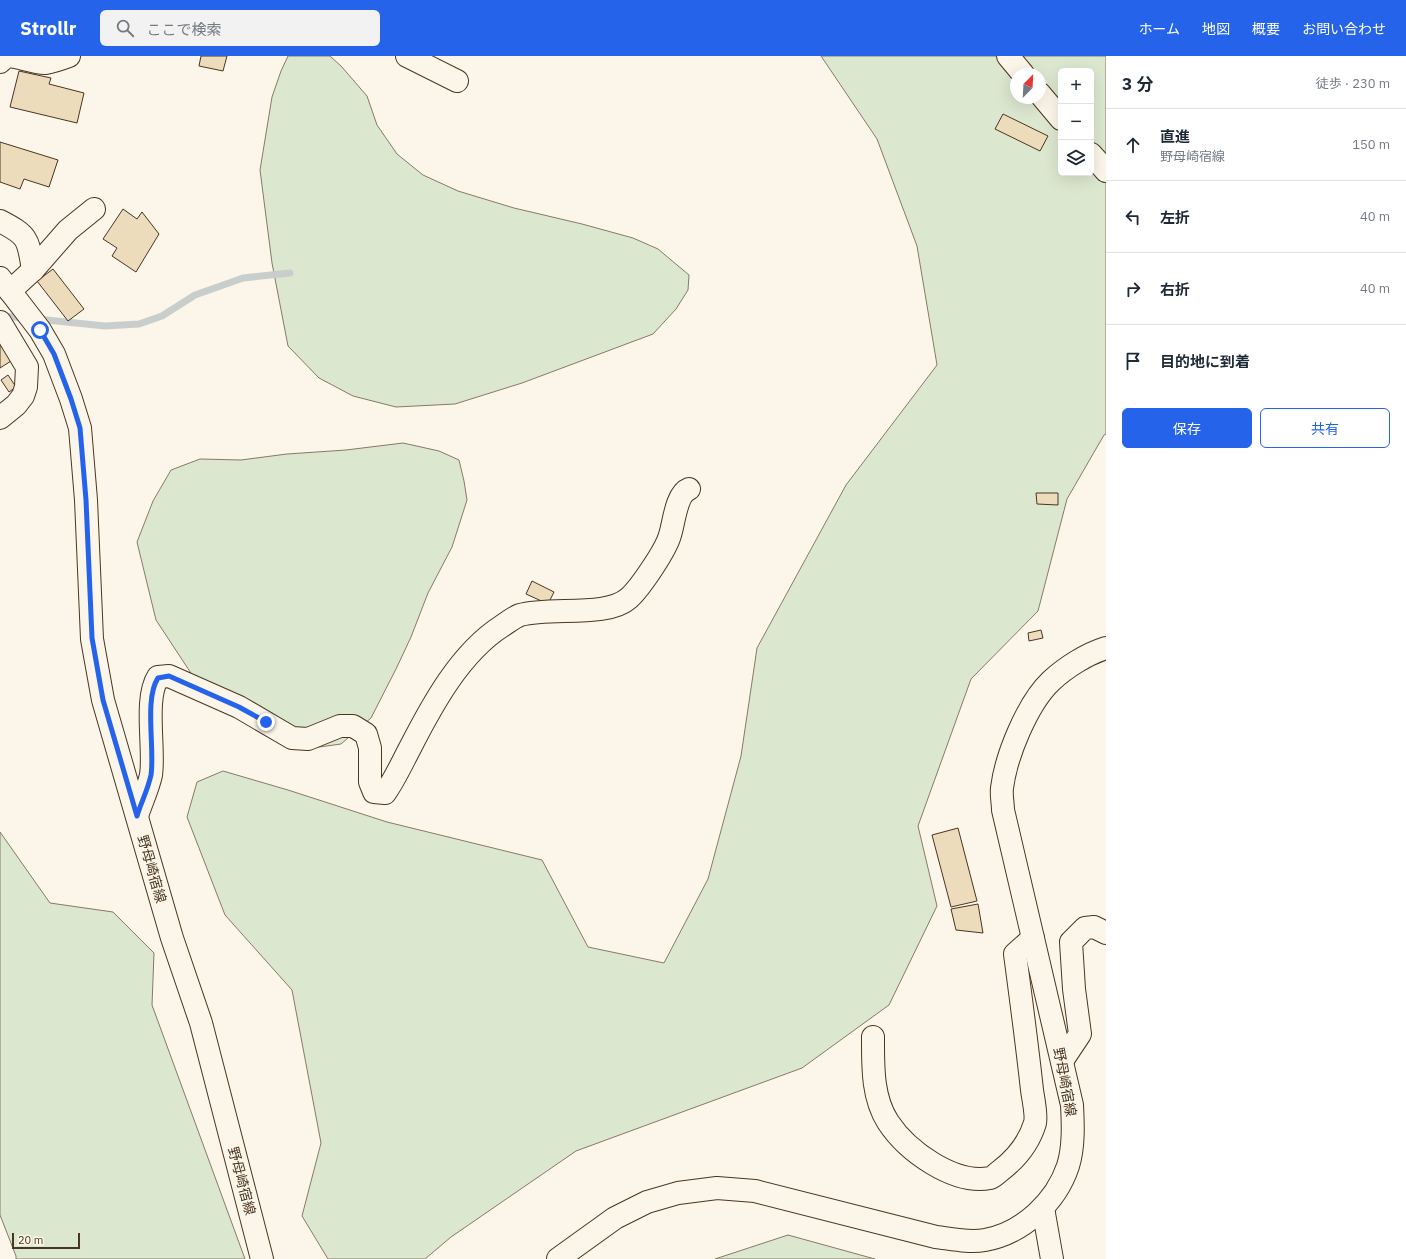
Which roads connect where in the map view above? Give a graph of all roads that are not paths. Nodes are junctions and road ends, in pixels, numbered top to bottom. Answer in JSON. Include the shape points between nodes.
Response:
{"nodes":[{"id":1,"x":69,"y":56,"type":"edge"},
{"id":2,"x":407,"y":56,"type":"edge"},
{"id":3,"x":1008,"y":56,"type":"edge"},
{"id":4,"x":0,"y":62,"type":"edge"},
{"id":5,"x":1018,"y":68,"type":"edge"},
{"id":6,"x":457,"y":81,"type":"dead end"},
{"id":7,"x":1046,"y":101,"type":"edge"},
{"id":8,"x":1058,"y":115,"type":"edge"},
{"id":9,"x":1094,"y":157,"type":"edge"},
{"id":10,"x":1106,"y":171,"type":"edge"},
{"id":11,"x":94,"y":210,"type":"dead end"},
{"id":12,"x":0,"y":221,"type":"edge"},
{"id":13,"x":32,"y":270,"type":"junction"},
{"id":14,"x":5,"y":285,"type":"edge"},
{"id":15,"x":0,"y":322,"type":"edge"},
{"id":16,"x":0,"y":418,"type":"edge"},
{"id":17,"x":689,"y":489,"type":"dead end"},
{"id":18,"x":1106,"y":648,"type":"edge"},
{"id":19,"x":137,"y":816,"type":"junction"},
{"id":20,"x":1106,"y":933,"type":"edge"},
{"id":21,"x":1033,"y":938,"type":"junction"},
{"id":22,"x":873,"y":1037,"type":"dead end"},
{"id":23,"x":1062,"y":1062,"type":"junction"},
{"id":24,"x":1043,"y":1208,"type":"junction"},
{"id":25,"x":262,"y":1259,"type":"edge"},
{"id":26,"x":558,"y":1259,"type":"edge"},
{"id":27,"x":1052,"y":1259,"type":"edge"}],
"edges":[{"from":1,"to":4,"type":"main road","via":[[45,63],[7,56]]},
{"from":2,"to":6,"type":"main road"},
{"from":3,"to":5,"type":"main road"},
{"from":7,"to":8,"type":"main road"},
{"from":9,"to":10,"type":"main road"},
{"from":11,"to":13,"type":"main road","via":[[68,230]]},
{"from":12,"to":13,"type":"main road","via":[[18,231],[28,243]]},
{"from":13,"to":14,"type":"main road"},
{"from":14,"to":19,"type":"main road","name":"野母崎宿線","via":[[40,330],[54,354],[80,428],[92,638],[103,700]]},
{"from":15,"to":16,"type":"main road","via":[[27,366],[23,396]]},
{"from":17,"to":19,"type":"main road","via":[[681,498],[670,537],[653,568],[629,599],[612,607],[542,611],[519,616],[492,633],[465,659],[446,684],[385,793],[374,792],[370,782],[370,748],[366,734],[353,726],[340,726],[308,738],[292,738],[239,707],[204,691],[169,676],[158,678],[154,684],[152,698],[151,775]]},
{"from":18,"to":21,"type":"main road","name":"野母崎宿線","via":[[1098,650],[1051,681],[1026,718],[1008,763],[1002,789],[1003,810]]},
{"from":19,"to":25,"type":"main road","name":"野母崎宿線","via":[[172,938],[201,1023]]},
{"from":20,"to":23,"type":"main road","via":[[1094,927],[1085,928],[1071,942],[1080,1034]]},
{"from":21,"to":22,"type":"main road","via":[[1014,954],[1036,1121],[1027,1143],[1012,1162],[992,1178],[969,1178],[934,1165],[903,1141],[888,1122],[878,1099],[873,1071]]},
{"from":21,"to":23,"type":"main road","name":"野母崎宿線"},
{"from":23,"to":24,"type":"main road","name":"野母崎宿線","via":[[1072,1105],[1073,1133],[1068,1165],[1057,1189]]},
{"from":24,"to":26,"type":"main road","name":"野母崎宿線","via":[[1018,1228],[1001,1236],[984,1240],[960,1240],[936,1237],[755,1191],[717,1188],[678,1193],[647,1202],[615,1218]]},
{"from":24,"to":27,"type":"main road"}]}
